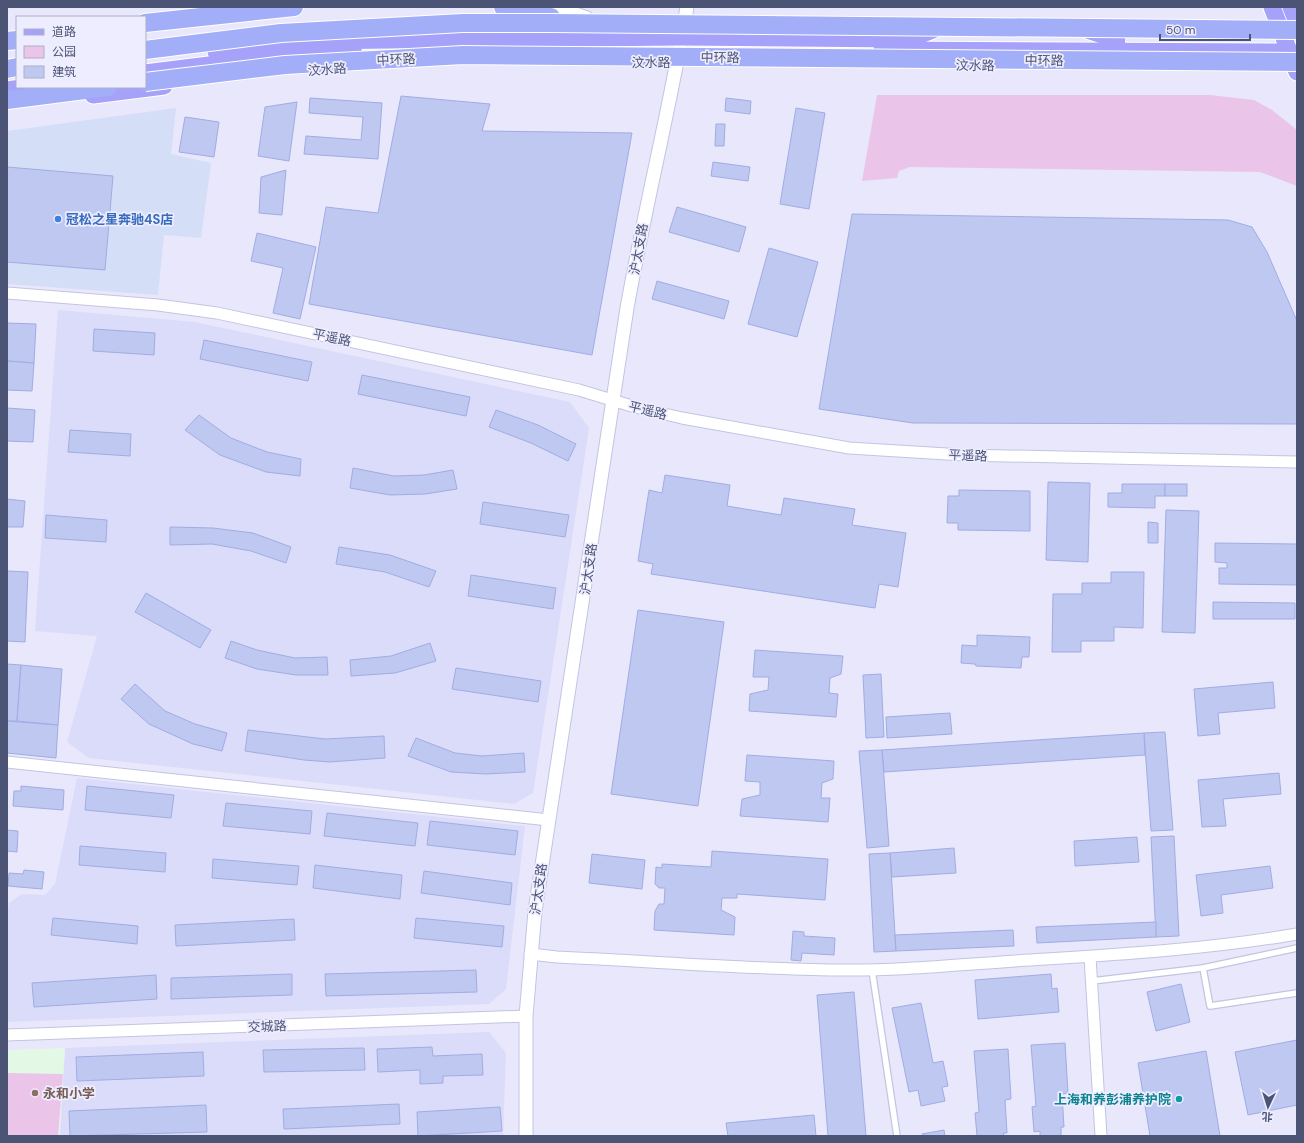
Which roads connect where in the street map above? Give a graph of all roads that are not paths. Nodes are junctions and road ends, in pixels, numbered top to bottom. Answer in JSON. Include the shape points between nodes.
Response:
{"nodes":[{"id":1,"x":215,"y":7,"type":"edge"},
{"id":2,"x":294,"y":7,"type":"edge"},
{"id":3,"x":1272,"y":7,"type":"edge"},
{"id":4,"x":1291,"y":7,"type":"edge"},
{"id":5,"x":498,"y":12,"type":"edge"},
{"id":6,"x":554,"y":12,"type":"edge"},
{"id":7,"x":686,"y":12,"type":"edge"},
{"id":8,"x":143,"y":16,"type":"edge"},
{"id":9,"x":959,"y":20,"type":"junction"},
{"id":10,"x":1060,"y":21,"type":"junction"},
{"id":11,"x":1297,"y":22,"type":"edge"},
{"id":12,"x":146,"y":23,"type":"edge"},
{"id":13,"x":1279,"y":23,"type":"junction"},
{"id":14,"x":446,"y":39,"type":"junction"},
{"id":15,"x":911,"y":39,"type":"junction"},
{"id":16,"x":1117,"y":40,"type":"junction"},
{"id":17,"x":146,"y":44,"type":"edge"},
{"id":18,"x":146,"y":49,"type":"edge"},
{"id":19,"x":146,"y":49,"type":"edge"},
{"id":20,"x":680,"y":49,"type":"junction"},
{"id":21,"x":182,"y":56,"type":"junction"},
{"id":22,"x":1294,"y":56,"type":"edge"},
{"id":23,"x":146,"y":61,"type":"edge"},
{"id":24,"x":146,"y":73,"type":"edge"},
{"id":25,"x":146,"y":82,"type":"edge"},
{"id":26,"x":22,"y":88,"type":"edge"},
{"id":27,"x":100,"y":88,"type":"edge"},
{"id":28,"x":7,"y":90,"type":"edge"},
{"id":29,"x":7,"y":100,"type":"edge"},
{"id":30,"x":7,"y":106,"type":"edge"},
{"id":31,"x":7,"y":293,"type":"edge"},
{"id":32,"x":612,"y":400,"type":"junction"},
{"id":33,"x":1297,"y":462,"type":"edge"},
{"id":34,"x":7,"y":762,"type":"edge"},
{"id":35,"x":549,"y":820,"type":"junction"},
{"id":36,"x":1297,"y":934,"type":"edge"},
{"id":37,"x":1297,"y":948,"type":"edge"},
{"id":38,"x":530,"y":954,"type":"junction"},
{"id":39,"x":1090,"y":957,"type":"junction"},
{"id":40,"x":1203,"y":968,"type":"junction"},
{"id":41,"x":872,"y":970,"type":"junction"},
{"id":42,"x":1092,"y":981,"type":"junction"},
{"id":43,"x":1297,"y":993,"type":"edge"},
{"id":44,"x":526,"y":1016,"type":"junction"},
{"id":45,"x":7,"y":1035,"type":"edge"},
{"id":46,"x":526,"y":1136,"type":"edge"},
{"id":47,"x":897,"y":1136,"type":"edge"},
{"id":48,"x":1101,"y":1136,"type":"edge"}],
"edges":[{"from":1,"to":8,"type":"street"},
{"from":2,"to":12,"type":"highway"},
{"from":3,"to":13,"type":"main road"},
{"from":4,"to":11,"type":"main road"},
{"from":5,"to":6,"type":"highway"},
{"from":5,"to":14,"type":"main road"},
{"from":5,"to":17,"type":"main road","via":[[288,27]]},
{"from":6,"to":7,"type":"main road","via":[[587,17]]},
{"from":7,"to":9,"type":"main road"},
{"from":7,"to":20,"type":"street","name":"沪太支路"},
{"from":9,"to":10,"type":"main road"},
{"from":9,"to":15,"type":"main road"},
{"from":10,"to":13,"type":"main road"},
{"from":10,"to":16,"type":"main road"},
{"from":11,"to":13,"type":"main road"},
{"from":13,"to":22,"type":"main road"},
{"from":14,"to":20,"type":"main road","name":"汶水路"},
{"from":14,"to":21,"type":"main road","name":"汶水路","via":[[303,41]]},
{"from":15,"to":16,"type":"main road","name":"汶水路"},
{"from":15,"to":20,"type":"main road","name":"汶水路"},
{"from":16,"to":22,"type":"main road","name":"汶水路"},
{"from":18,"to":22,"type":"highway","bridge":true,"via":[[281,33],[463,23],[551,22]]},
{"from":19,"to":21,"type":"main road"},
{"from":20,"to":22,"type":"main road","name":"汶水路"},
{"from":20,"to":24,"type":"main road","name":"汶水路","via":[[297,54]]},
{"from":20,"to":30,"type":"main road","name":"汶水路","via":[[374,66],[218,80]]},
{"from":20,"to":32,"type":"street","name":"沪太支路","via":[[638,249]]},
{"from":21,"to":23,"type":"main road","name":"汶水路"},
{"from":22,"to":25,"type":"highway","name":"中环路","bridge":true,"via":[[463,56],[285,66]]},
{"from":26,"to":28,"type":"main road"},
{"from":27,"to":29,"type":"highway"},
{"from":31,"to":32,"type":"street","name":"平遥路","via":[[158,305],[217,313],[564,387]]},
{"from":32,"to":33,"type":"street","name":"平遥路","via":[[726,427],[884,451],[963,456]]},
{"from":32,"to":35,"type":"street","name":"沪太支路"},
{"from":34,"to":35,"type":"street"},
{"from":35,"to":38,"type":"street","name":"沪太支路"},
{"from":36,"to":39,"type":"street","via":[[1215,946]]},
{"from":37,"to":40,"type":"lane"},
{"from":38,"to":41,"type":"street","via":[[778,968]]},
{"from":38,"to":44,"type":"street","name":"沪太支路"},
{"from":39,"to":41,"type":"street"},
{"from":39,"to":42,"type":"street"},
{"from":40,"to":42,"type":"lane"},
{"from":40,"to":43,"type":"lane","via":[[1210,1006]]},
{"from":41,"to":47,"type":"lane"},
{"from":42,"to":48,"type":"street"},
{"from":44,"to":45,"type":"street","name":"交城路"},
{"from":44,"to":46,"type":"street","name":"沪太支路"}]}
